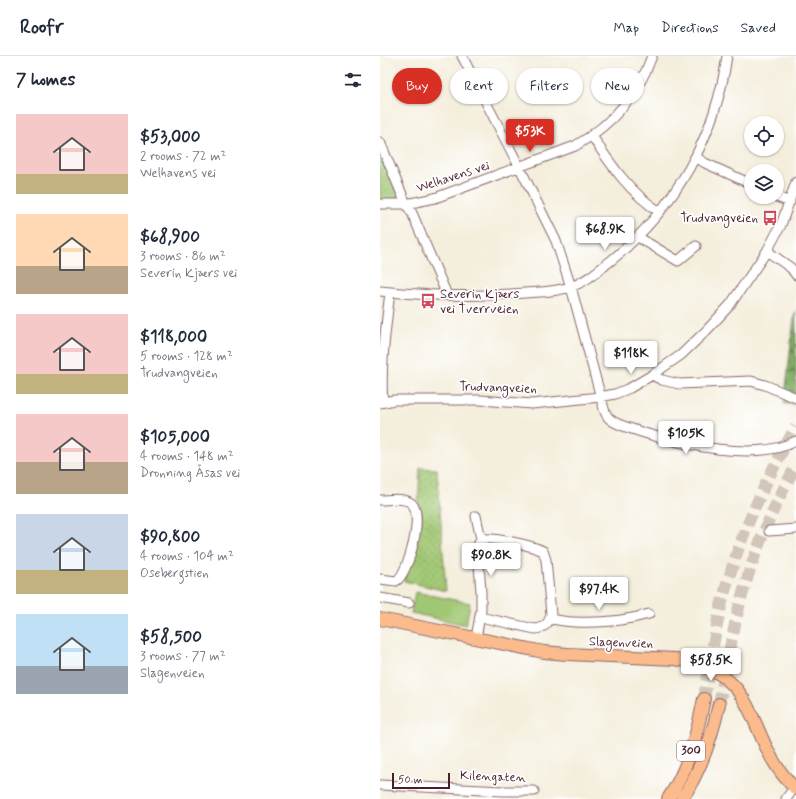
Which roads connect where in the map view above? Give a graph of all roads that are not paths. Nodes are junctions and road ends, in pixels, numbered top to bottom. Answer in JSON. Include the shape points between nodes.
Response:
{"nodes":[{"id":1,"x":462,"y":56,"type":"edge"},
{"id":2,"x":652,"y":56,"type":"edge"},
{"id":3,"x":727,"y":56,"type":"edge"},
{"id":4,"x":592,"y":136,"type":"junction"},
{"id":5,"x":380,"y":142,"type":"edge"},
{"id":6,"x":696,"y":157,"type":"junction"},
{"id":7,"x":520,"y":168,"type":"junction"},
{"id":8,"x":744,"y":181,"type":"edge"},
{"id":9,"x":796,"y":182,"type":"edge"},
{"id":10,"x":784,"y":200,"type":"edge"},
{"id":11,"x":790,"y":202,"type":"junction"},
{"id":12,"x":380,"y":204,"type":"edge"},
{"id":13,"x":406,"y":204,"type":"junction"},
{"id":14,"x":660,"y":212,"type":"junction"},
{"id":15,"x":638,"y":237,"type":"junction"},
{"id":16,"x":696,"y":246,"type":"dead end"},
{"id":17,"x":767,"y":251,"type":"junction"},
{"id":18,"x":796,"y":275,"type":"edge"},
{"id":19,"x":571,"y":287,"type":"junction"},
{"id":20,"x":380,"y":291,"type":"edge"},
{"id":21,"x":390,"y":292,"type":"junction"},
{"id":22,"x":447,"y":295,"type":"junction"},
{"id":23,"x":381,"y":366,"type":"edge"},
{"id":24,"x":652,"y":375,"type":"junction"},
{"id":25,"x":600,"y":397,"type":"junction"},
{"id":26,"x":796,"y":398,"type":"edge"},
{"id":27,"x":381,"y":402,"type":"edge"},
{"id":28,"x":796,"y":441,"type":"edge"},
{"id":29,"x":380,"y":500,"type":"edge"},
{"id":30,"x":476,"y":516,"type":"dead end"},
{"id":31,"x":796,"y":529,"type":"edge"},
{"id":32,"x":769,"y":531,"type":"dead end"},
{"id":33,"x":480,"y":539,"type":"junction"},
{"id":34,"x":380,"y":579,"type":"edge"},
{"id":35,"x":380,"y":598,"type":"edge"},
{"id":36,"x":409,"y":603,"type":"dead end"},
{"id":37,"x":649,"y":614,"type":"dead end"},
{"id":38,"x":480,"y":617,"type":"junction"},
{"id":39,"x":380,"y":619,"type":"edge"},
{"id":40,"x":550,"y":619,"type":"junction"},
{"id":41,"x":476,"y":638,"type":"junction"},
{"id":42,"x":704,"y":699,"type":"tunnel mouth"},
{"id":43,"x":719,"y":704,"type":"tunnel mouth"},
{"id":44,"x":380,"y":785,"type":"edge"},
{"id":45,"x":795,"y":788,"type":"edge"},
{"id":46,"x":534,"y":791,"type":"dead end"},
{"id":47,"x":668,"y":799,"type":"edge"},
{"id":48,"x":682,"y":799,"type":"edge"},
{"id":49,"x":786,"y":799,"type":"edge"}],
"edges":[{"from":1,"to":7,"type":"street"},
{"from":2,"to":4,"type":"street","name":"Welhavens vei","via":[[634,93],[610,121]]},
{"from":3,"to":6,"type":"street","via":[[712,122]]},
{"from":4,"to":7,"type":"street","name":"Welhavens vei","via":[[564,151]]},
{"from":4,"to":14,"type":"street","via":[[616,171],[646,202]]},
{"from":5,"to":13,"type":"street"},
{"from":6,"to":8,"type":"street"},
{"from":6,"to":14,"type":"street"},
{"from":7,"to":13,"type":"street","name":"Welhavens vei","via":[[435,198]]},
{"from":7,"to":19,"type":"street","via":[[556,241]]},
{"from":9,"to":11,"type":"street","name":"Trudvangveien"},
{"from":10,"to":11,"type":"street"},
{"from":11,"to":17,"type":"street","name":"Trudvangveien"},
{"from":12,"to":13,"type":"street","name":"Welhavens vei"},
{"from":13,"to":22,"type":"street"},
{"from":14,"to":15,"type":"street"},
{"from":15,"to":16,"type":"street","via":[[678,261]]},
{"from":15,"to":19,"type":"street","via":[[598,270]]},
{"from":17,"to":18,"type":"street","via":[[791,268]]},
{"from":17,"to":24,"type":"street","name":"Trudvangveien","via":[[730,305],[706,331],[681,355]]},
{"from":19,"to":22,"type":"street","via":[[507,294]]},
{"from":19,"to":25,"type":"street"},
{"from":20,"to":21,"type":"street"},
{"from":21,"to":22,"type":"street"},
{"from":21,"to":23,"type":"street"},
{"from":23,"to":27,"type":"street"},
{"from":24,"to":25,"type":"street","name":"Trudvangveien","via":[[630,388]]},
{"from":24,"to":26,"type":"street","via":[[679,384],[751,381]]},
{"from":25,"to":27,"type":"street","name":"Trudvangveien","via":[[532,404],[481,400]]},
{"from":25,"to":28,"type":"street","via":[[611,420],[631,429],[698,447],[756,450],[787,446]]},
{"from":29,"to":34,"type":"street","via":[[405,500],[415,508],[417,516],[416,535],[402,576],[396,581]]},
{"from":30,"to":33,"type":"street"},
{"from":31,"to":32,"type":"street"},
{"from":33,"to":38,"type":"street"},
{"from":33,"to":40,"type":"street","via":[[513,543],[544,551]]},
{"from":35,"to":36,"type":"street"},
{"from":37,"to":40,"type":"street","via":[[601,622]]},
{"from":38,"to":40,"type":"street","via":[[535,629],[542,628]]},
{"from":38,"to":41,"type":"street"},
{"from":39,"to":41,"type":"main road","name":"Slagenveien"},
{"from":41,"to":45,"type":"main road","name":"Slagenveien","via":[[544,652],[676,659],[712,669],[740,693],[775,764]]},
{"from":42,"to":47,"type":"main road","number":"300","via":[[695,739],[680,778]]},
{"from":43,"to":48,"type":"main road","number":"300","via":[[703,758]]},
{"from":44,"to":46,"type":"street","name":"Kilengaten"},
{"from":45,"to":49,"type":"street"}]}
